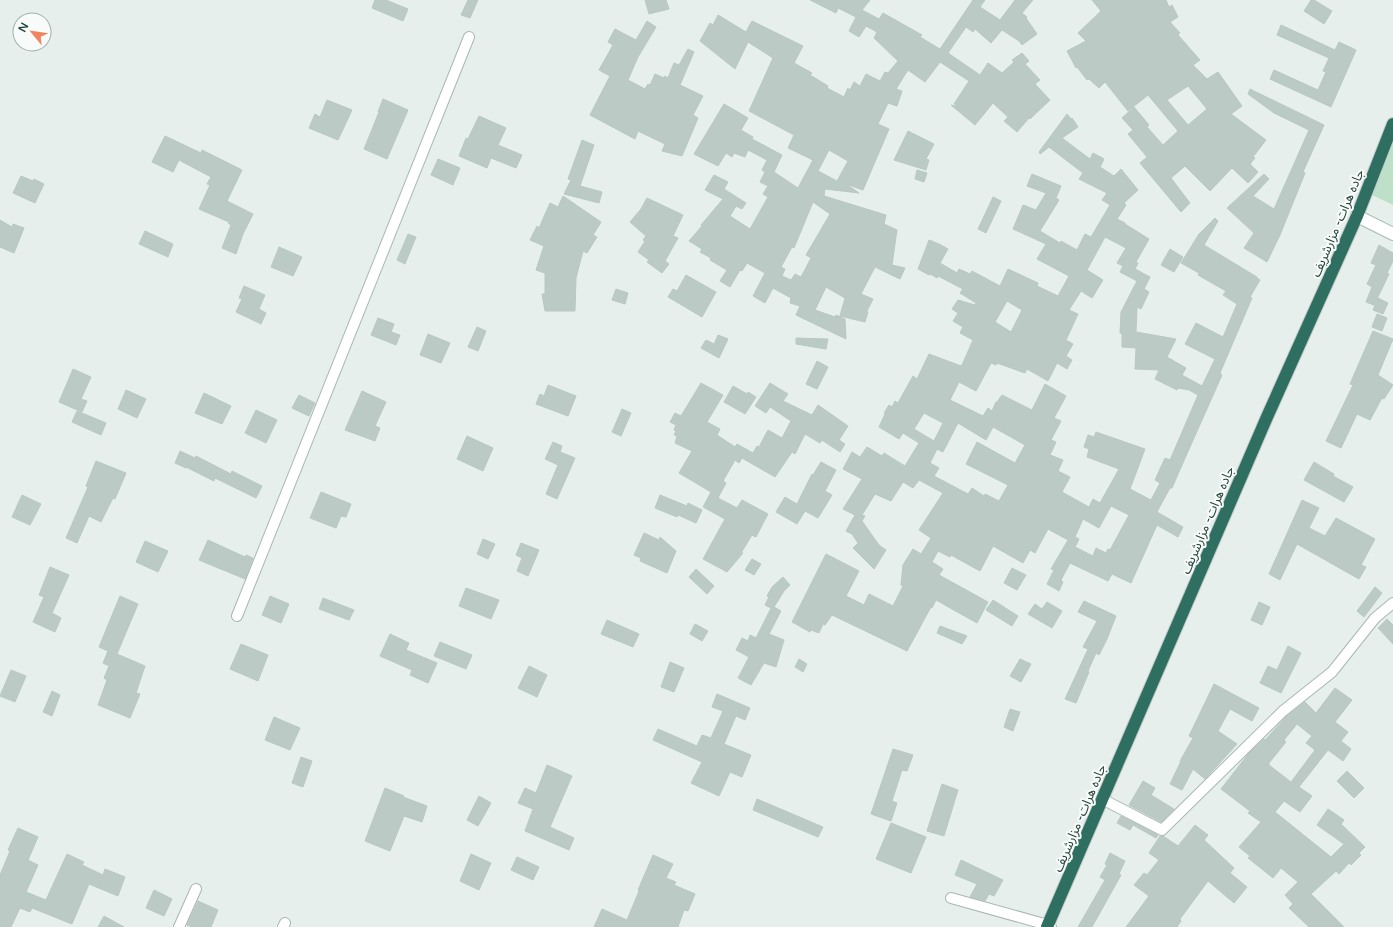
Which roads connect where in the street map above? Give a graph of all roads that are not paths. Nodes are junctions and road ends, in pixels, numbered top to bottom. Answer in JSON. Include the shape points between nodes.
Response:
{"nodes":[{"id":1,"x":468,"y":36,"type":"dead end"},
{"id":2,"x":1393,"y":124,"type":"edge"},
{"id":3,"x":1357,"y":216,"type":"junction"},
{"id":4,"x":1393,"y":234,"type":"edge"},
{"id":5,"x":1393,"y":603,"type":"edge"},
{"id":6,"x":237,"y":616,"type":"dead end"},
{"id":7,"x":1102,"y":799,"type":"junction"},
{"id":8,"x":196,"y":889,"type":"dead end"},
{"id":9,"x":951,"y":898,"type":"dead end"},
{"id":10,"x":1049,"y":926,"type":"edge"},
{"id":11,"x":179,"y":927,"type":"edge"}],
"edges":[{"from":1,"to":6,"type":"street"},
{"from":2,"to":3,"type":"highway","name":"جاده هرات- مزارشریف"},
{"from":3,"to":4,"type":"street"},
{"from":3,"to":7,"type":"highway","name":"جاده هرات- مزارشریف"},
{"from":5,"to":7,"type":"street","via":[[1374,618],[1332,672],[1283,711],[1162,830]]},
{"from":7,"to":10,"type":"highway","name":"جاده هرات- مزارشریف"},
{"from":8,"to":11,"type":"street"},
{"from":9,"to":10,"type":"street"}]}
